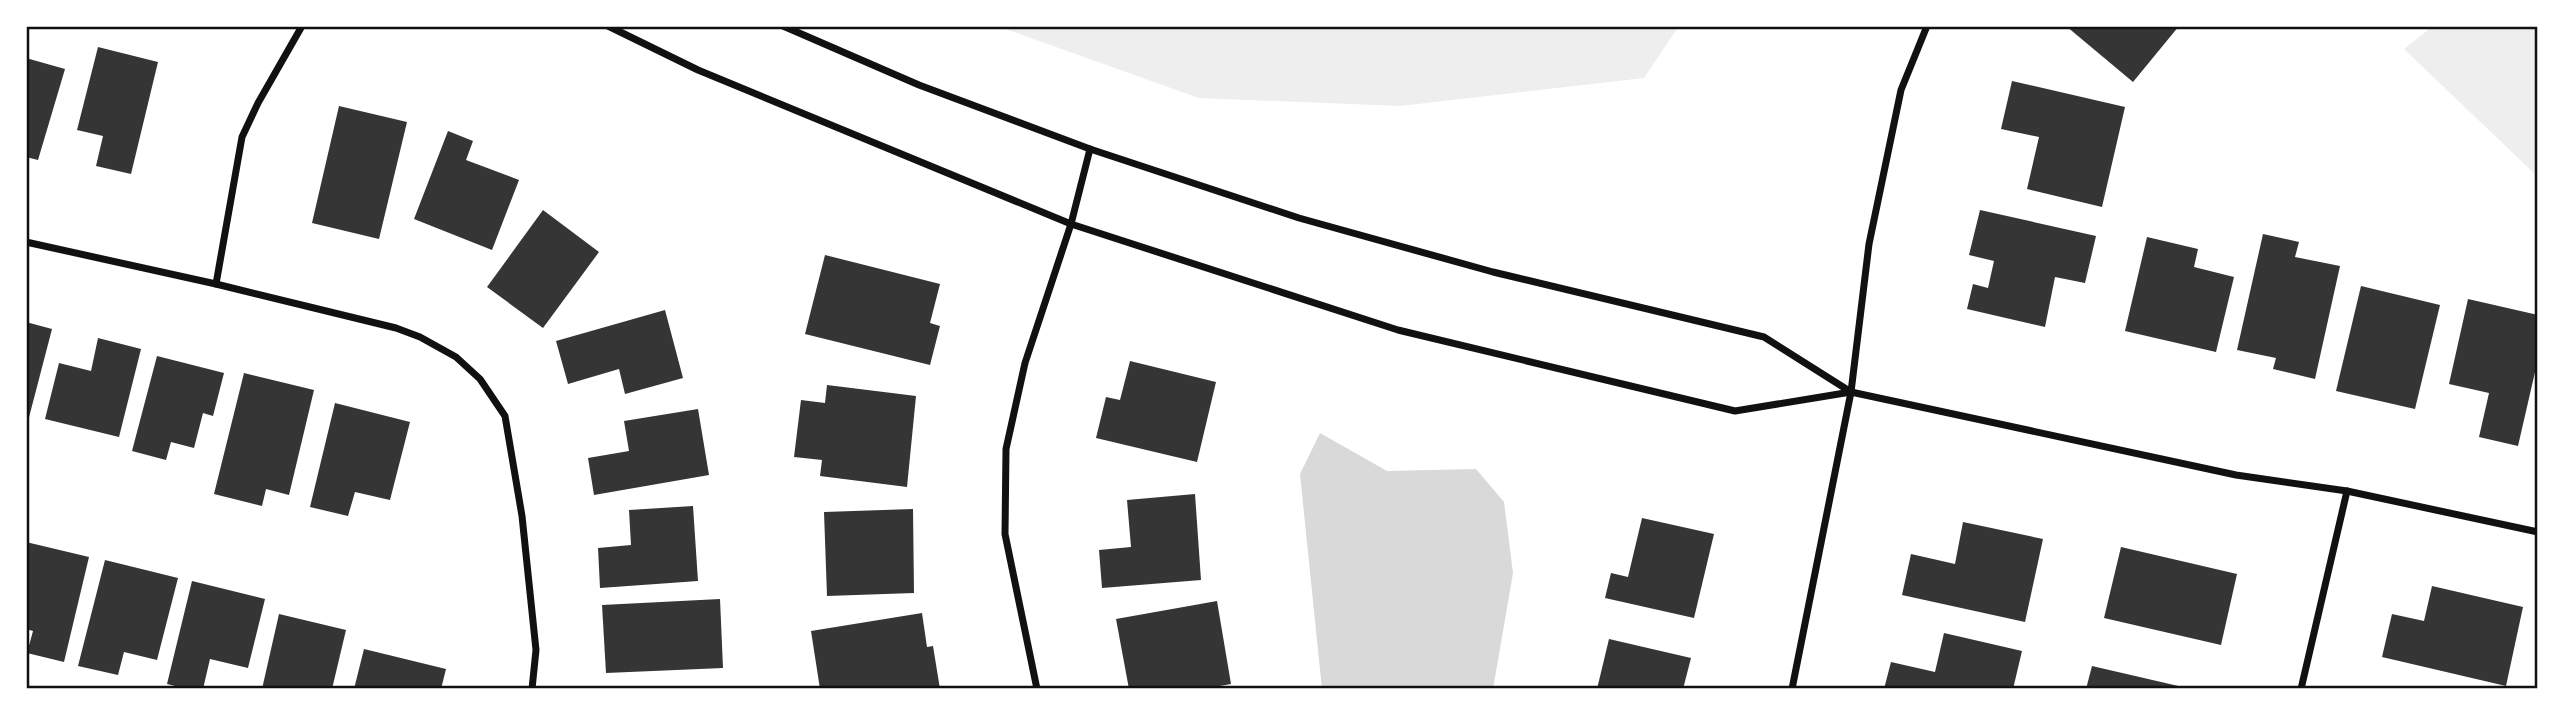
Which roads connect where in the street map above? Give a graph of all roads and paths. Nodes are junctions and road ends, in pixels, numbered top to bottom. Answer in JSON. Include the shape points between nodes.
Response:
{"nodes":[{"id":1,"x":302,"y":26,"type":"edge"},
{"id":2,"x":608,"y":26,"type":"edge"},
{"id":3,"x":783,"y":26,"type":"edge"},
{"id":4,"x":1927,"y":26,"type":"edge"},
{"id":5,"x":1090,"y":149,"type":"junction"},
{"id":6,"x":1071,"y":224,"type":"junction"},
{"id":7,"x":26,"y":242,"type":"edge"},
{"id":8,"x":216,"y":284,"type":"junction"},
{"id":9,"x":1851,"y":392,"type":"junction"},
{"id":10,"x":2347,"y":491,"type":"junction"},
{"id":11,"x":2538,"y":532,"type":"edge"},
{"id":12,"x":532,"y":689,"type":"edge"},
{"id":13,"x":1037,"y":689,"type":"edge"},
{"id":14,"x":1792,"y":689,"type":"edge"},
{"id":15,"x":2301,"y":689,"type":"edge"}],
"edges":[{"from":1,"to":8,"type":"street","via":[[242,137]]},
{"from":2,"to":6,"type":"street","via":[[698,70]]},
{"from":3,"to":5,"type":"street","via":[[919,85]]},
{"from":4,"to":9,"type":"street","via":[[1901,90],[1877,205]]},
{"from":5,"to":6,"type":"street"},
{"from":5,"to":9,"type":"street","via":[[1299,218],[1493,272],[1764,337]]},
{"from":6,"to":9,"type":"street","via":[[1398,330],[1735,411]]},
{"from":6,"to":13,"type":"street","via":[[1025,363],[1006,449],[1005,534]]},
{"from":7,"to":8,"type":"street"},
{"from":8,"to":12,"type":"street","via":[[396,328],[456,357],[481,379],[505,416],[522,516],[536,650]]},
{"from":9,"to":10,"type":"street","via":[[2236,475]]},
{"from":9,"to":14,"type":"street"},
{"from":10,"to":11,"type":"street"},
{"from":10,"to":15,"type":"street"}]}
